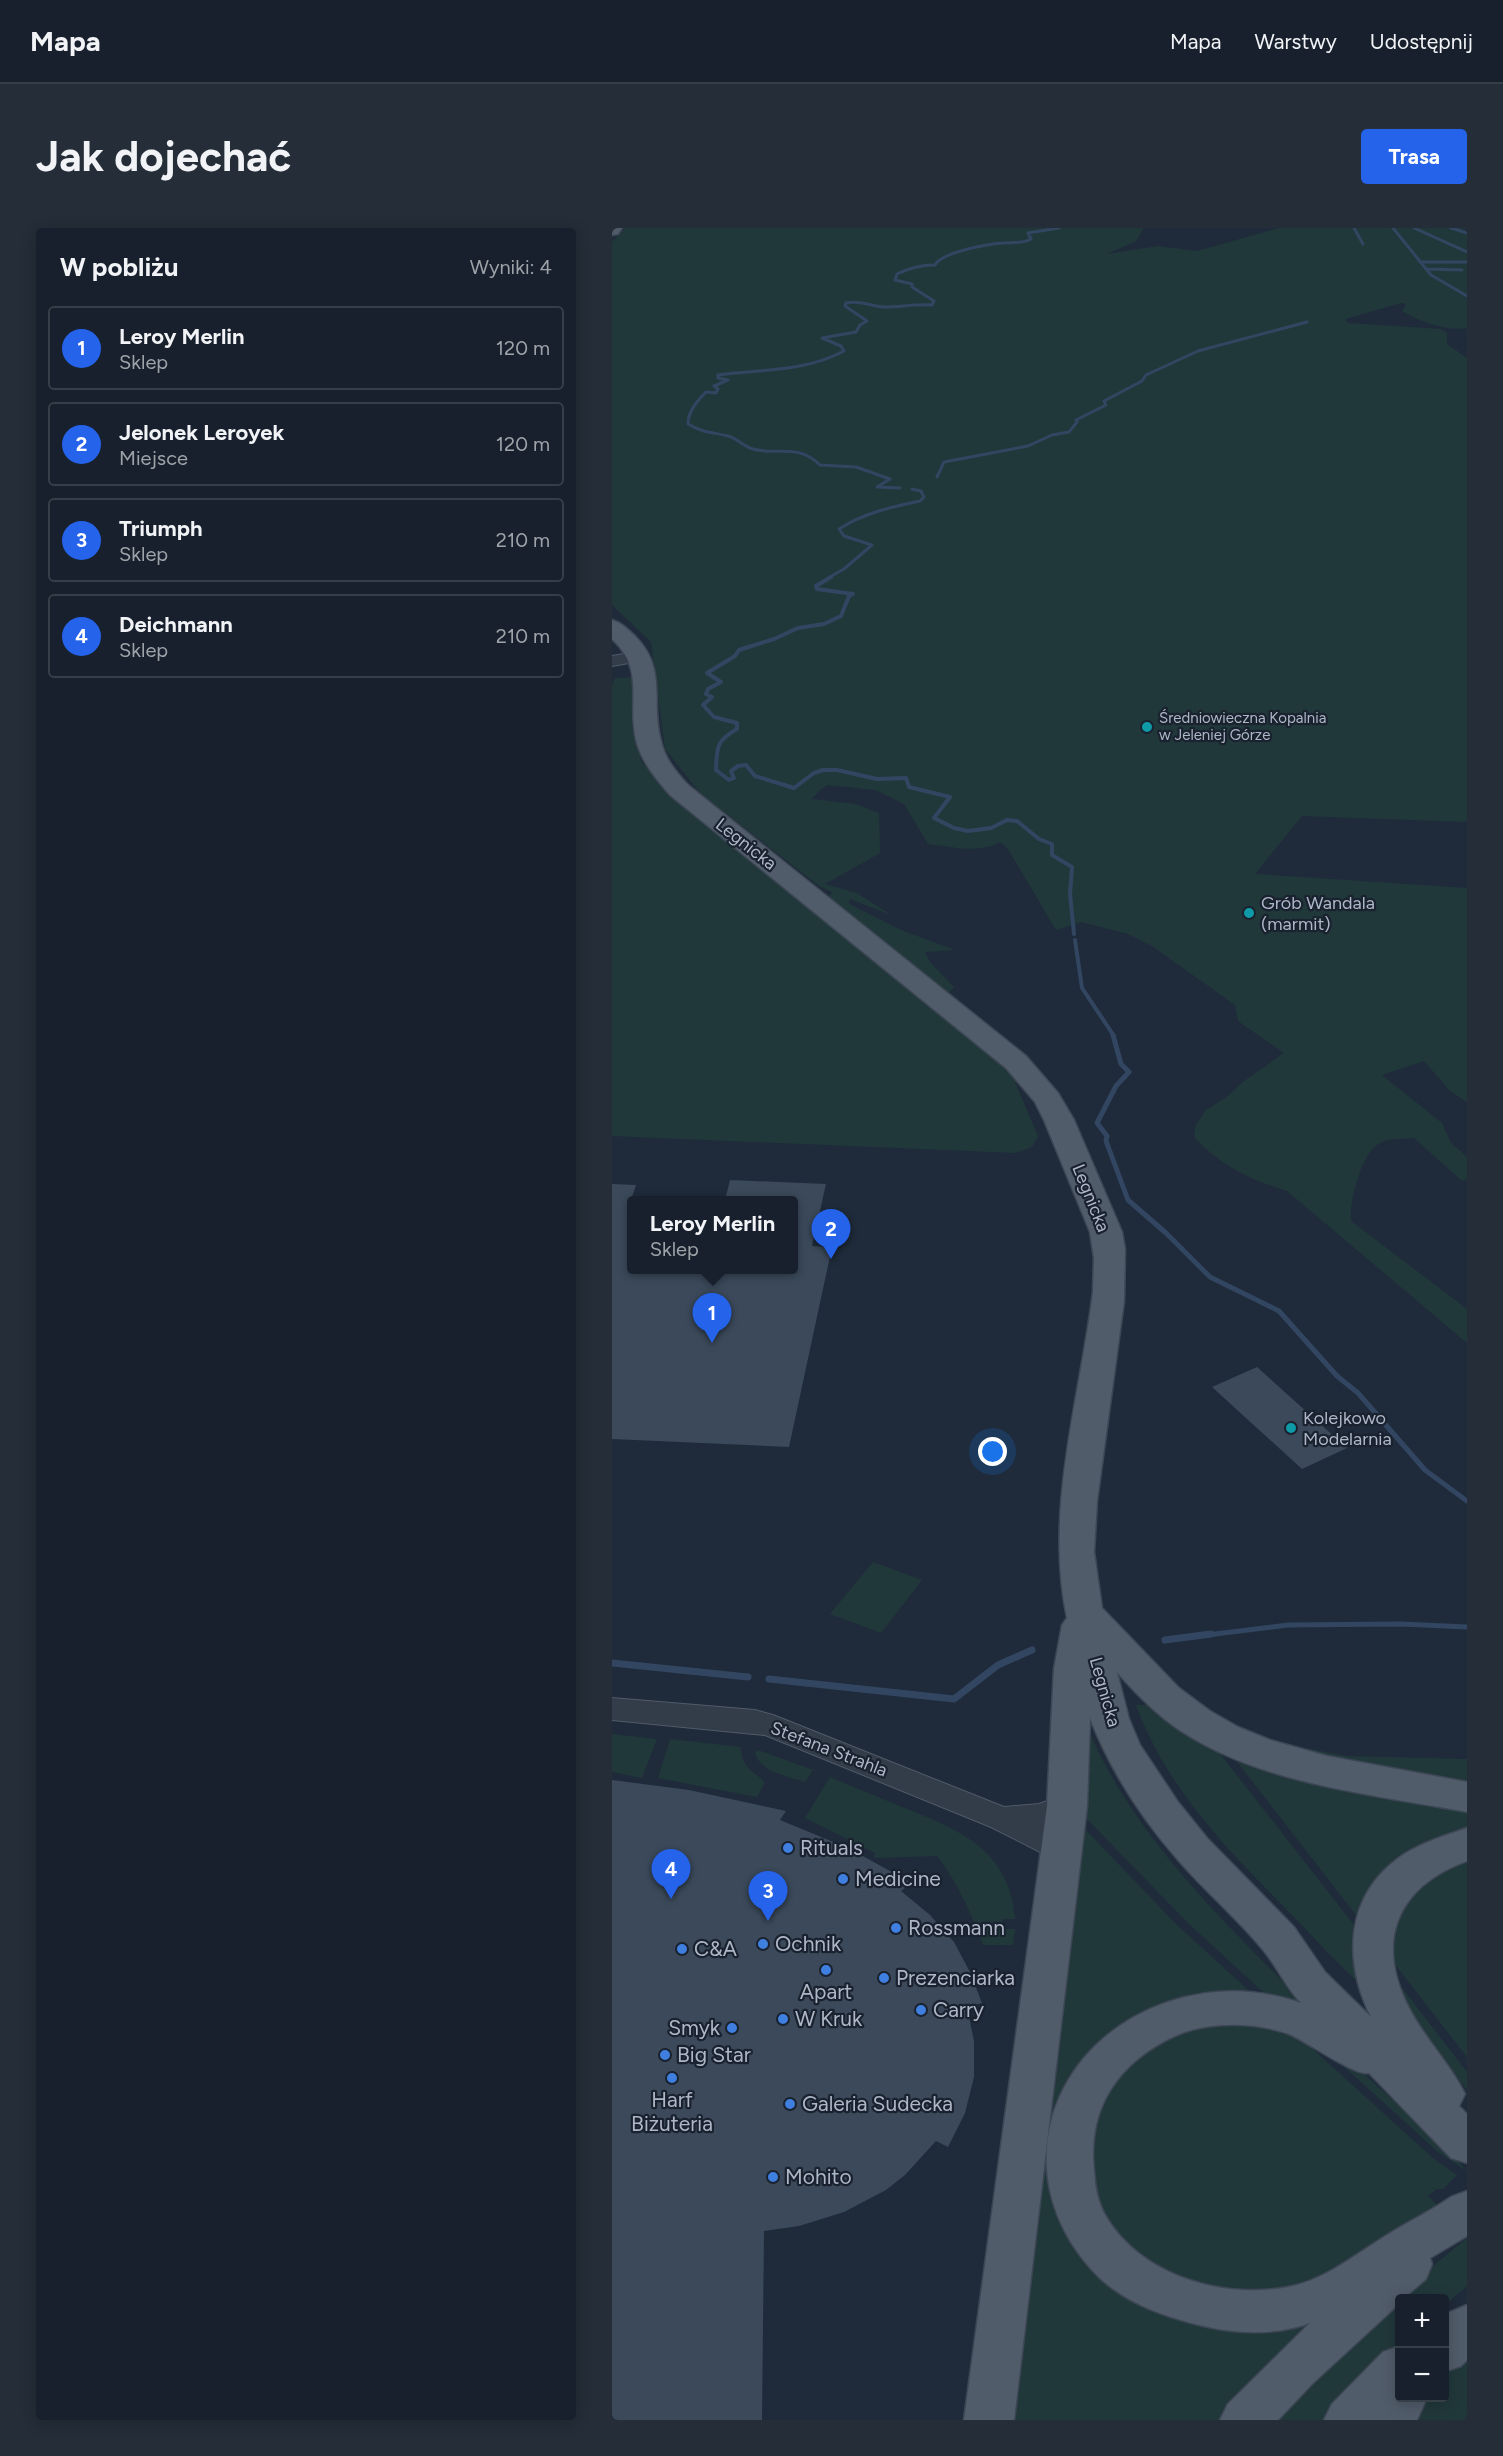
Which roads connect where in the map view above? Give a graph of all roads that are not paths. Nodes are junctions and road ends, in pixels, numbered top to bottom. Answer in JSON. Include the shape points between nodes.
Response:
{"nodes":[{"id":1,"x":612,"y":627,"type":"edge"},
{"id":2,"x":626,"y":659,"type":"edge"},
{"id":3,"x":1084,"y":1611,"type":"junction"},
{"id":4,"x":612,"y":1709,"type":"edge"},
{"id":5,"x":1467,"y":1797,"type":"edge"},
{"id":6,"x":1067,"y":1806,"type":"junction"},
{"id":7,"x":1002,"y":1820,"type":"junction"},
{"id":8,"x":1467,"y":1844,"type":"edge"},
{"id":9,"x":1061,"y":1848,"type":"junction"},
{"id":10,"x":1446,"y":2106,"type":"edge"},
{"id":11,"x":1467,"y":2144,"type":"edge"},
{"id":12,"x":1465,"y":2212,"type":"edge"},
{"id":13,"x":1467,"y":2314,"type":"edge"},
{"id":14,"x":1467,"y":2327,"type":"edge"},
{"id":15,"x":1449,"y":2328,"type":"edge"},
{"id":16,"x":1446,"y":2348,"type":"edge"},
{"id":17,"x":1395,"y":2373,"type":"edge"},
{"id":18,"x":1400,"y":2402,"type":"edge"},
{"id":19,"x":989,"y":2420,"type":"edge"},
{"id":20,"x":1245,"y":2420,"type":"edge"},
{"id":21,"x":1349,"y":2420,"type":"edge"},
{"id":22,"x":1389,"y":2420,"type":"edge"}],
"edges":[{"from":1,"to":2,"type":"main road","name":"Legnicka"},
{"from":2,"to":3,"type":"main road","name":"Legnicka","via":[[647,682],[647,735],[662,772],[679,790],[986,1036],[1039,1086],[1059,1120],[1106,1232],[1111,1265],[1077,1521],[1076,1552]]},
{"from":3,"to":5,"type":"main road","via":[[1171,1702],[1196,1722],[1225,1737],[1293,1762]]},
{"from":3,"to":6,"type":"main road","via":[[1072,1668]]},
{"from":3,"to":10,"type":"main road","name":"Legnicka","via":[[1110,1719],[1138,1776],[1164,1814],[1279,1939],[1310,1984]]},
{"from":4,"to":7,"type":"street","name":"Stefana Strahla","via":[[755,1721],[773,1726]]},
{"from":6,"to":7,"type":"street","name":"Stefana Strahla","via":[[1041,1816]]},
{"from":6,"to":9,"type":"main road"},
{"from":7,"to":9,"type":"street","name":"Stefana Strahla"},
{"from":8,"to":10,"type":"main road","via":[[1438,1853],[1402,1877],[1383,1901],[1374,1929],[1374,1968],[1388,2009]]},
{"from":9,"to":19,"type":"main road"},
{"from":10,"to":11,"type":"main road"},
{"from":10,"to":12,"type":"main road","via":[[1346,2042],[1306,2022],[1250,2008],[1191,2013],[1146,2030],[1122,2046],[1093,2077],[1075,2111],[1070,2136],[1070,2180],[1089,2229],[1100,2246],[1127,2272],[1176,2299],[1236,2312],[1286,2309],[1346,2285]]},
{"from":12,"to":20,"type":"main road","via":[[1295,2368]]},
{"from":13,"to":15,"type":"main road"},
{"from":14,"to":16,"type":"main road"},
{"from":17,"to":21,"type":"main road"},
{"from":18,"to":22,"type":"main road"}]}
